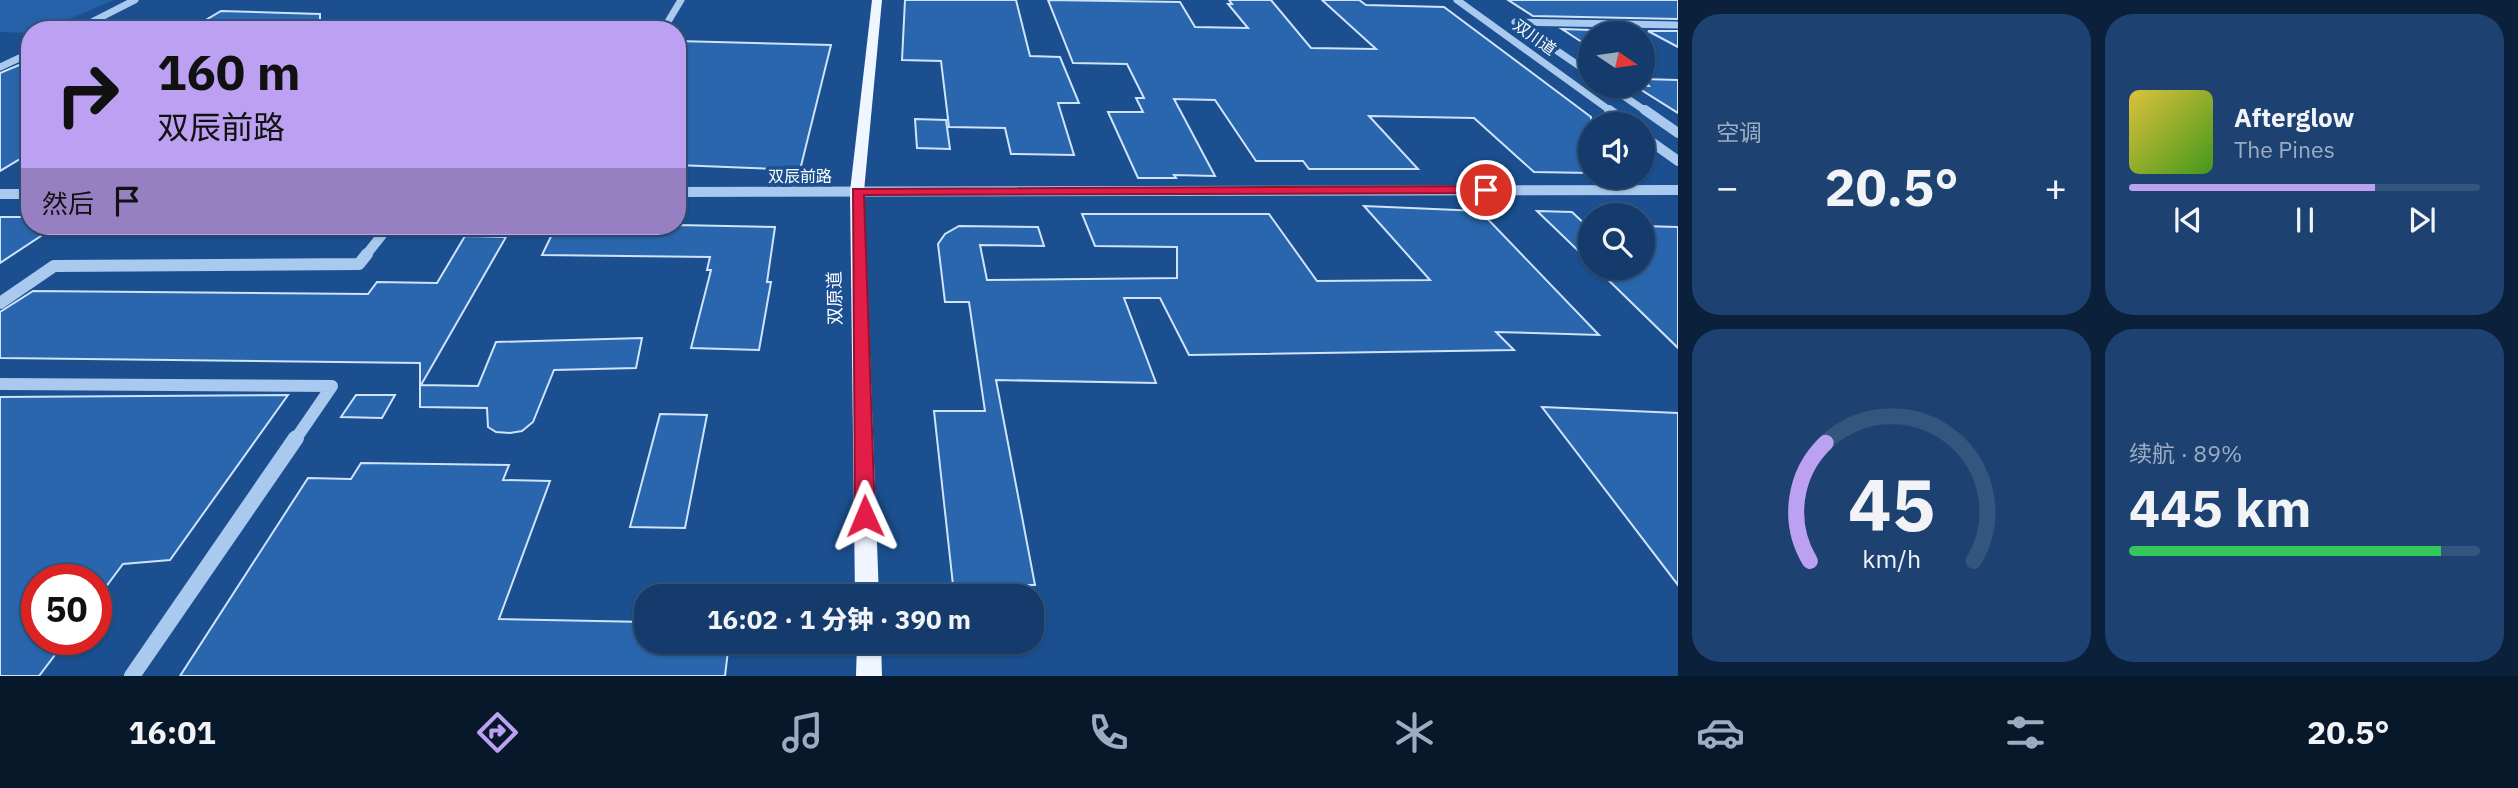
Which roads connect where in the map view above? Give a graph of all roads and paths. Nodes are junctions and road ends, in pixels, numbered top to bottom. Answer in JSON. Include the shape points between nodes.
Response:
{"nodes":[{"id":1,"x":135,"y":0,"type":"edge"},
{"id":2,"x":681,"y":0,"type":"edge"},
{"id":3,"x":877,"y":0,"type":"edge"},
{"id":4,"x":1457,"y":0,"type":"edge"},
{"id":5,"x":94,"y":21,"type":"edge"},
{"id":6,"x":668,"y":21,"type":"edge"},
{"id":7,"x":1578,"y":23,"type":"edge"},
{"id":8,"x":1656,"y":25,"type":"edge"},
{"id":9,"x":1678,"y":25,"type":"edge"},
{"id":10,"x":21,"y":56,"type":"edge"},
{"id":11,"x":1578,"y":65,"type":"edge"},
{"id":12,"x":0,"y":67,"type":"edge"},
{"id":13,"x":1627,"y":98,"type":"edge"},
{"id":14,"x":1611,"y":112,"type":"edge"},
{"id":15,"x":1678,"y":133,"type":"edge"},
{"id":16,"x":1655,"y":145,"type":"edge"},
{"id":17,"x":1678,"y":161,"type":"edge"},
{"id":18,"x":1678,"y":190,"type":"edge"},
{"id":19,"x":857,"y":191,"type":"junction"},
{"id":20,"x":686,"y":192,"type":"edge"},
{"id":21,"x":0,"y":194,"type":"edge"},
{"id":22,"x":21,"y":194,"type":"edge"},
{"id":23,"x":382,"y":235,"type":"edge"},
{"id":24,"x":0,"y":303,"type":"edge"},
{"id":25,"x":0,"y":384,"type":"edge"},
{"id":26,"x":867,"y":584,"type":"edge"},
{"id":27,"x":869,"y":654,"type":"edge"},
{"id":28,"x":132,"y":676,"type":"edge"},
{"id":29,"x":869,"y":676,"type":"edge"}],
"edges":[{"from":1,"to":5,"type":"street"},
{"from":2,"to":6,"type":"street"},
{"from":3,"to":19,"type":"main road","name":"双原道"},
{"from":4,"to":14,"type":"street","name":"双川道"},
{"from":7,"to":11,"type":"street","via":[[1515,22]]},
{"from":8,"to":9,"type":"street"},
{"from":10,"to":12,"type":"street"},
{"from":13,"to":15,"type":"street"},
{"from":16,"to":17,"type":"street"},
{"from":18,"to":19,"type":"street","name":"双辰前路"},
{"from":19,"to":20,"type":"street","name":"双辰前路"},
{"from":19,"to":26,"type":"main road","name":"双原道"},
{"from":21,"to":22,"type":"street"},
{"from":23,"to":24,"type":"street","via":[[359,264],[54,266]]},
{"from":25,"to":28,"type":"street","via":[[332,386]]},
{"from":27,"to":29,"type":"main road"}]}
